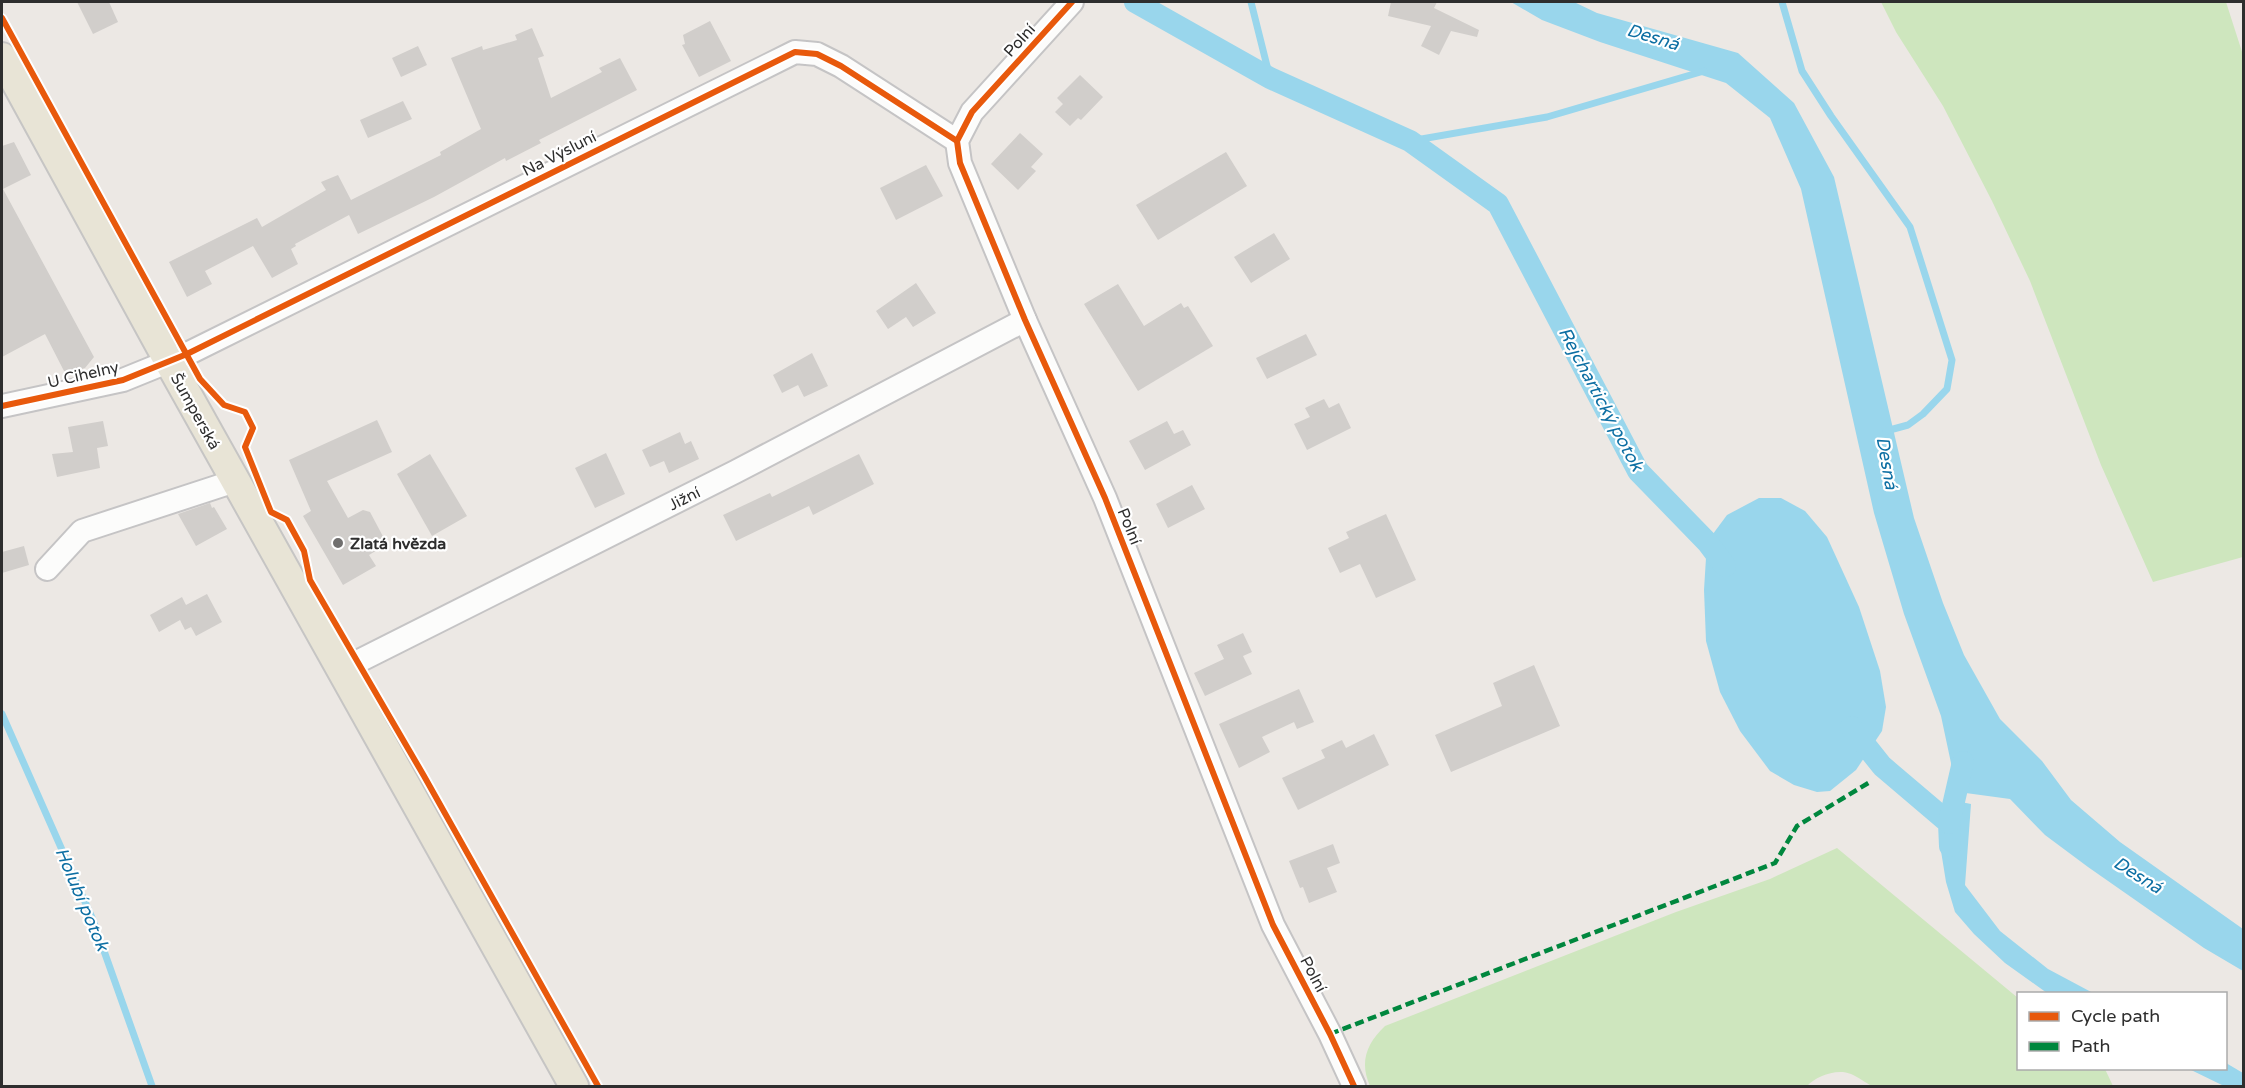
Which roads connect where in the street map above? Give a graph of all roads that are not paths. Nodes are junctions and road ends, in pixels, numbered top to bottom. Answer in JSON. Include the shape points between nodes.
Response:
{"nodes":[{"id":1,"x":1072,"y":2,"type":"edge"},
{"id":2,"x":3,"y":64,"type":"edge"},
{"id":3,"x":957,"y":141,"type":"junction"},
{"id":4,"x":1025,"y":320,"type":"junction"},
{"id":5,"x":169,"y":362,"type":"junction"},
{"id":6,"x":2,"y":406,"type":"edge"},
{"id":7,"x":235,"y":481,"type":"junction"},
{"id":8,"x":47,"y":569,"type":"dead end"},
{"id":9,"x":341,"y":670,"type":"junction"},
{"id":10,"x":574,"y":1086,"type":"edge"},
{"id":11,"x":1354,"y":1086,"type":"edge"}],
"edges":[{"from":1,"to":3,"type":"street","name":"Polní","via":[[972,112]]},
{"from":2,"to":5,"type":"main road","name":"Šumperská"},
{"from":3,"to":4,"type":"street","name":"Polní","via":[[960,163]]},
{"from":3,"to":5,"type":"street","name":"Na Výsluní","via":[[841,66],[817,54],[795,52]]},
{"from":4,"to":9,"type":"street","name":"Jižní","via":[[735,472]]},
{"from":4,"to":11,"type":"street","name":"Polní","via":[[1105,498],[1273,925]]},
{"from":5,"to":6,"type":"street","name":"U Cihelny","via":[[123,380]]},
{"from":5,"to":7,"type":"main road","name":"Šumperská"},
{"from":7,"to":8,"type":"street","via":[[82,531]]},
{"from":7,"to":9,"type":"main road","name":"Šumperská"},
{"from":9,"to":10,"type":"main road","name":"Šumperská"}]}
